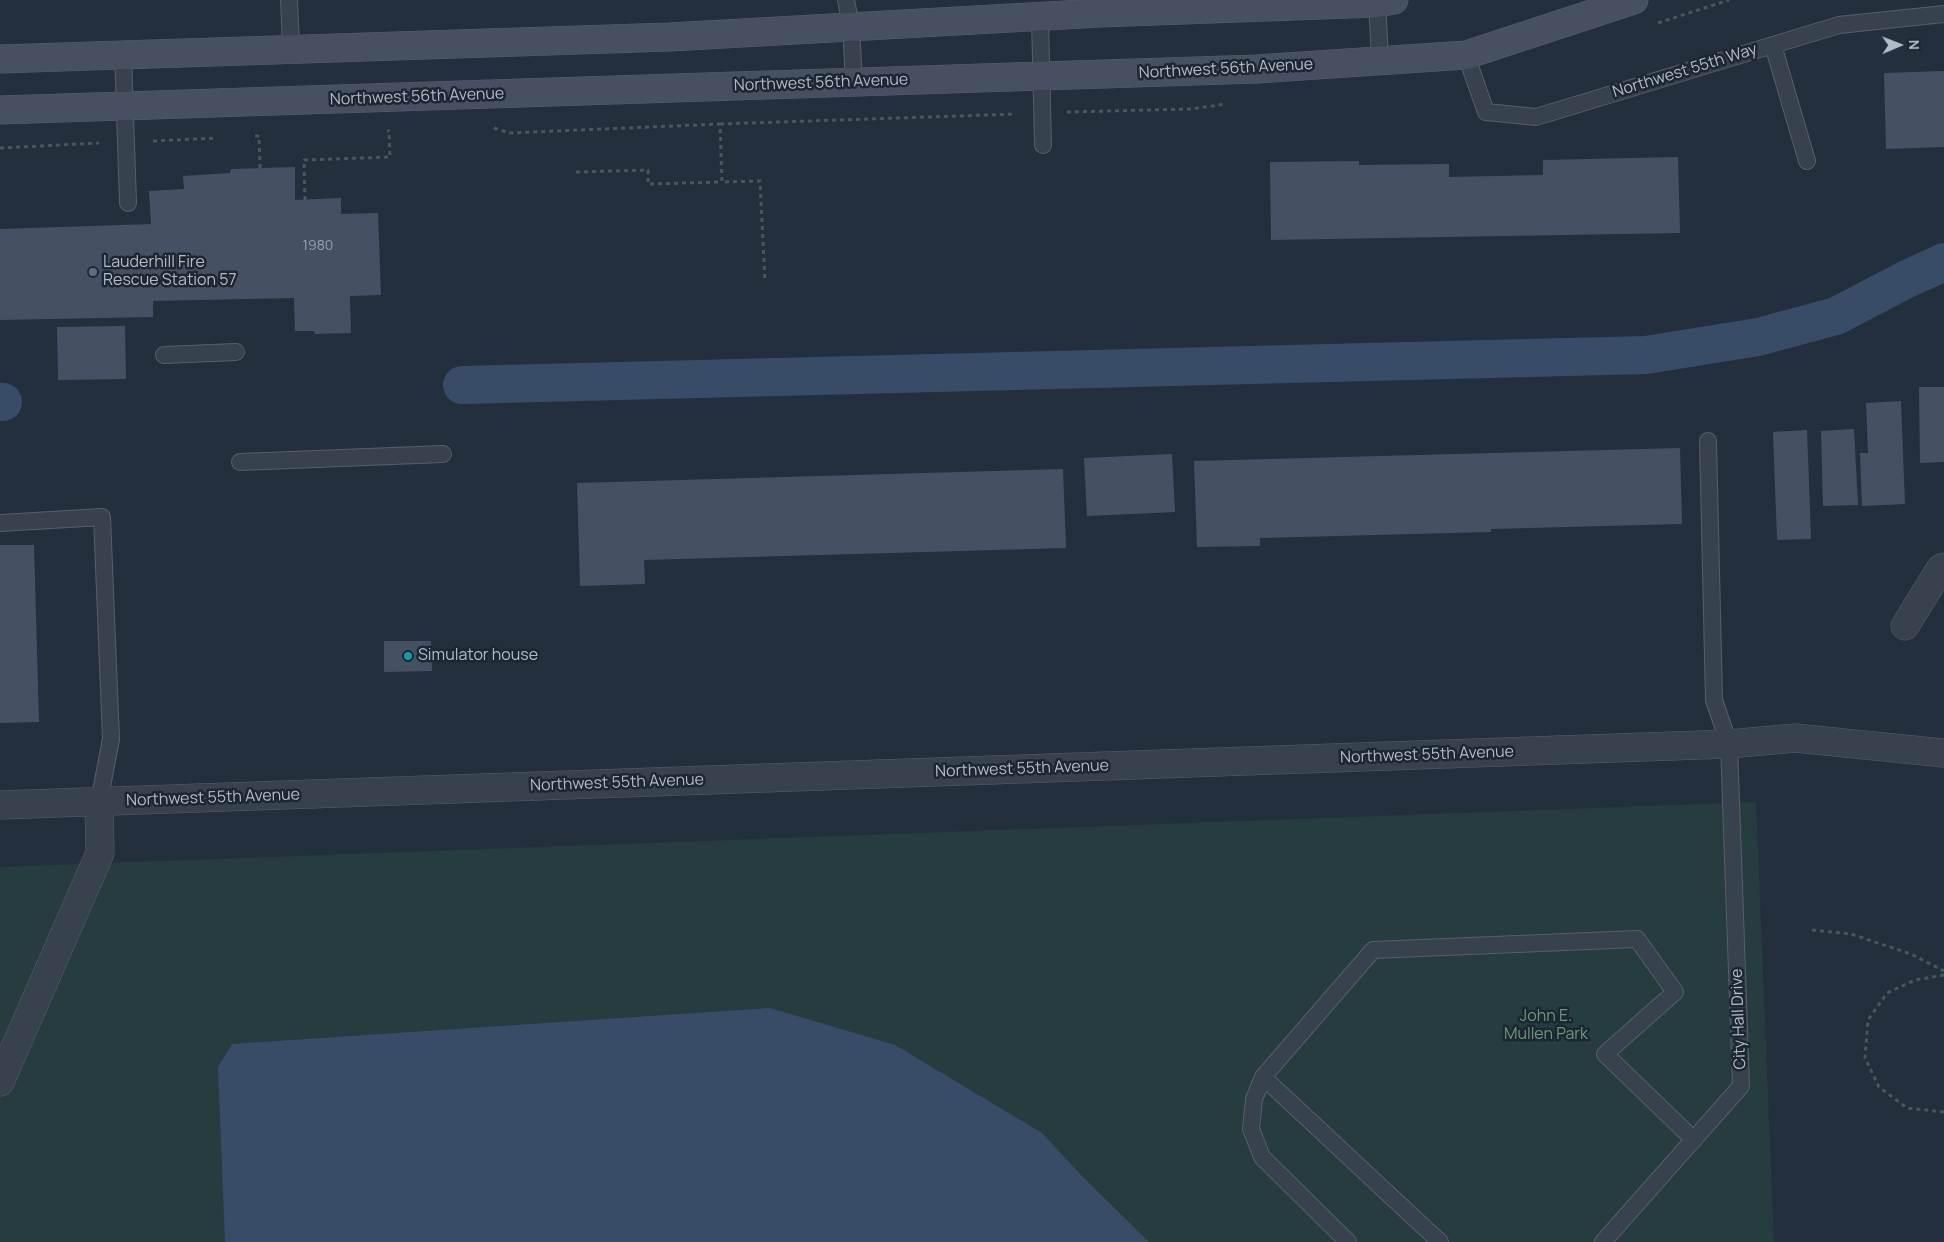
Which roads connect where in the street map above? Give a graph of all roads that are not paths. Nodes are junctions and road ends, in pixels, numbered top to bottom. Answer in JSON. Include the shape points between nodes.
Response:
{"nodes":[{"id":1,"x":289,"y":0,"type":"edge"},
{"id":2,"x":846,"y":0,"type":"edge"},
{"id":3,"x":1634,"y":0,"type":"edge"},
{"id":4,"x":1383,"y":1,"type":"edge"},
{"id":5,"x":1944,"y":14,"type":"edge"},
{"id":6,"x":1040,"y":17,"type":"junction"},
{"id":7,"x":851,"y":26,"type":"junction"},
{"id":8,"x":1773,"y":44,"type":"junction"},
{"id":9,"x":291,"y":48,"type":"junction"},
{"id":10,"x":123,"y":54,"type":"junction"},
{"id":11,"x":1466,"y":55,"type":"junction"},
{"id":12,"x":0,"y":59,"type":"edge"},
{"id":13,"x":1380,"y":60,"type":"junction"},
{"id":14,"x":1042,"y":76,"type":"junction"},
{"id":15,"x":854,"y":82,"type":"junction"},
{"id":16,"x":126,"y":106,"type":"junction"},
{"id":17,"x":0,"y":110,"type":"edge"},
{"id":18,"x":1043,"y":145,"type":"dead end"},
{"id":19,"x":1807,"y":161,"type":"dead end"},
{"id":20,"x":128,"y":203,"type":"dead end"},
{"id":21,"x":236,"y":352,"type":"dead end"},
{"id":22,"x":164,"y":355,"type":"dead end"},
{"id":23,"x":1708,"y":441,"type":"dead end"},
{"id":24,"x":443,"y":454,"type":"dead end"},
{"id":25,"x":240,"y":462,"type":"dead end"},
{"id":26,"x":0,"y":523,"type":"edge"},
{"id":27,"x":1944,"y":567,"type":"edge"},
{"id":28,"x":1905,"y":626,"type":"dead end"},
{"id":29,"x":1729,"y":744,"type":"junction"},
{"id":30,"x":1944,"y":753,"type":"edge"},
{"id":31,"x":99,"y":802,"type":"junction"},
{"id":32,"x":0,"y":805,"type":"edge"},
{"id":33,"x":1263,"y":1077,"type":"junction"},
{"id":34,"x":0,"y":1082,"type":"edge"},
{"id":35,"x":1694,"y":1140,"type":"junction"},
{"id":36,"x":1348,"y":1242,"type":"edge"},
{"id":37,"x":1440,"y":1242,"type":"edge"},
{"id":38,"x":1603,"y":1242,"type":"edge"}],
"edges":[{"from":1,"to":9,"type":"lane"},
{"from":2,"to":7,"type":"lane"},
{"from":3,"to":11,"type":"street","name":"Northwest 56th Avenue"},
{"from":4,"to":6,"type":"street"},
{"from":4,"to":13,"type":"lane"},
{"from":5,"to":8,"type":"lane","name":"Northwest 55th Way","via":[[1838,25]]},
{"from":6,"to":7,"type":"street"},
{"from":6,"to":14,"type":"lane"},
{"from":7,"to":9,"type":"street","via":[[660,37]]},
{"from":7,"to":15,"type":"lane"},
{"from":8,"to":11,"type":"lane","name":"Northwest 55th Way","via":[[1536,117],[1486,112]]},
{"from":8,"to":19,"type":"lane"},
{"from":9,"to":10,"type":"street"},
{"from":10,"to":12,"type":"street"},
{"from":10,"to":16,"type":"lane"},
{"from":11,"to":13,"type":"street","name":"Northwest 56th Avenue"},
{"from":13,"to":14,"type":"street","name":"Northwest 56th Avenue","via":[[1257,69]]},
{"from":14,"to":15,"type":"street","name":"Northwest 56th Avenue"},
{"from":14,"to":18,"type":"lane"},
{"from":15,"to":16,"type":"street","name":"Northwest 56th Avenue"},
{"from":16,"to":17,"type":"street","name":"Northwest 56th Avenue"},
{"from":16,"to":20,"type":"lane"},
{"from":21,"to":22,"type":"lane"},
{"from":23,"to":29,"type":"lane","name":"City Hall Drive","via":[[1714,700]]},
{"from":24,"to":25,"type":"lane"},
{"from":26,"to":31,"type":"lane","via":[[102,517],[111,738]]},
{"from":27,"to":28,"type":"street"},
{"from":29,"to":30,"type":"street","name":"Northwest 55th Avenue","via":[[1795,738]]},
{"from":29,"to":31,"type":"street","name":"Northwest 55th Avenue"},
{"from":29,"to":35,"type":"lane","name":"City Hall Drive","via":[[1741,1086]]},
{"from":31,"to":32,"type":"street","name":"Northwest 55th Avenue"},
{"from":31,"to":34,"type":"street","via":[[100,853]]},
{"from":33,"to":35,"type":"lane","via":[[1373,950],[1637,939],[1675,992],[1605,1054]]},
{"from":33,"to":36,"type":"lane","via":[[1254,1099],[1251,1128],[1262,1157]]},
{"from":33,"to":37,"type":"lane"},
{"from":35,"to":38,"type":"lane","name":"City Hall Drive"}]}
